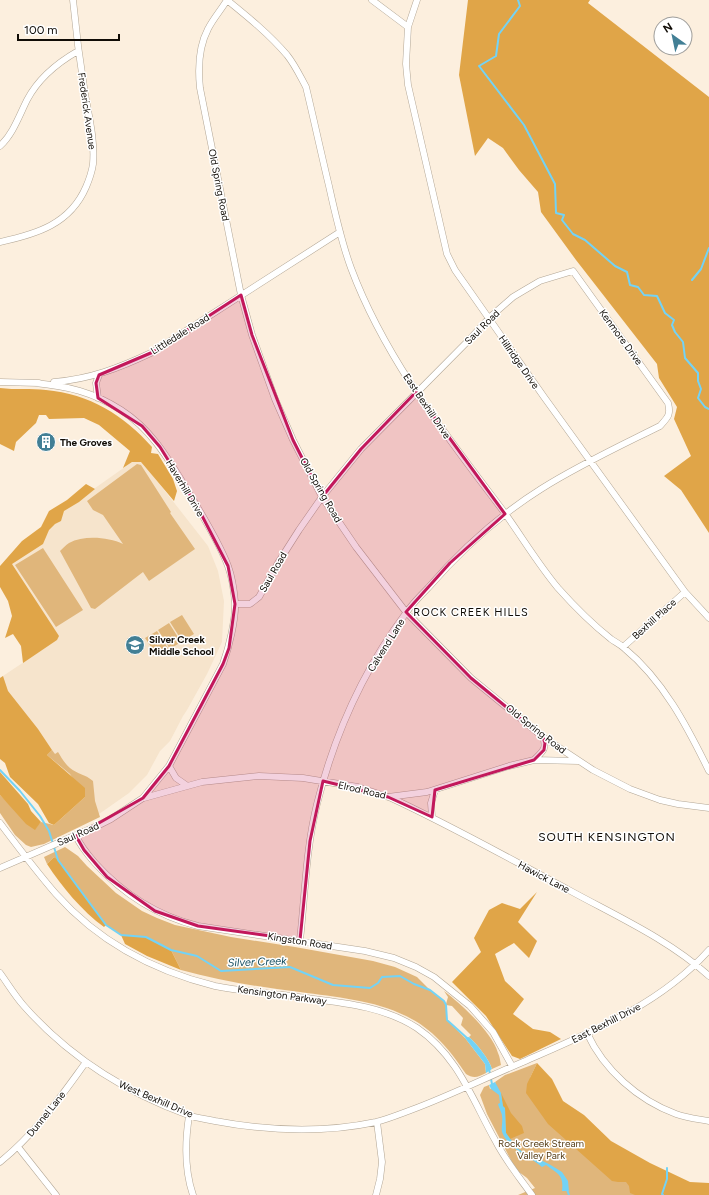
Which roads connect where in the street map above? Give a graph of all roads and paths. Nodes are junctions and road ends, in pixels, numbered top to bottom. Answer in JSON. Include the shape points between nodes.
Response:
{"nodes":[{"id":1,"x":73,"y":0,"type":"edge"},
{"id":2,"x":227,"y":0,"type":"edge"},
{"id":3,"x":372,"y":0,"type":"edge"},
{"id":4,"x":417,"y":0,"type":"edge"},
{"id":5,"x":408,"y":27,"type":"junction"},
{"id":6,"x":78,"y":51,"type":"junction"},
{"id":7,"x":0,"y":146,"type":"edge"},
{"id":8,"x":340,"y":232,"type":"junction"},
{"id":9,"x":0,"y":242,"type":"edge"},
{"id":10,"x":573,"y":271,"type":"joint"},
{"id":11,"x":241,"y":296,"type":"junction"},
{"id":12,"x":489,"y":318,"type":"junction"},
{"id":13,"x":99,"y":374,"type":"junction"},
{"id":14,"x":0,"y":382,"type":"edge"},
{"id":15,"x":35,"y":383,"type":"junction"},
{"id":16,"x":416,"y":392,"type":"junction"},
{"id":17,"x":98,"y":398,"type":"junction"},
{"id":18,"x":668,"y":403,"type":"joint"},
{"id":19,"x":591,"y":461,"type":"junction"},
{"id":20,"x":322,"y":497,"type":"junction"},
{"id":21,"x":505,"y":514,"type":"junction"},
{"id":22,"x":685,"y":592,"type":"junction"},
{"id":23,"x":235,"y":604,"type":"junction"},
{"id":24,"x":406,"y":612,"type":"junction"},
{"id":25,"x":709,"y":618,"type":"edge"},
{"id":26,"x":624,"y":647,"type":"junction"},
{"id":27,"x":543,"y":737,"type":"junction"},
{"id":28,"x":534,"y":760,"type":"junction"},
{"id":29,"x":579,"y":761,"type":"junction"},
{"id":30,"x":169,"y":766,"type":"junction"},
{"id":31,"x":709,"y":771,"type":"edge"},
{"id":32,"x":324,"y":782,"type":"junction"},
{"id":33,"x":186,"y":786,"type":"junction"},
{"id":34,"x":435,"y":790,"type":"junction"},
{"id":35,"x":388,"y":797,"type":"junction"},
{"id":36,"x":143,"y":798,"type":"junction"},
{"id":37,"x":709,"y":808,"type":"edge"},
{"id":38,"x":432,"y":817,"type":"junction"},
{"id":39,"x":0,"y":823,"type":"edge"},
{"id":40,"x":76,"y":836,"type":"junction"},
{"id":41,"x":26,"y":856,"type":"junction"},
{"id":42,"x":0,"y":868,"type":"edge"},
{"id":43,"x":300,"y":940,"type":"junction"},
{"id":44,"x":709,"y":950,"type":"edge"},
{"id":45,"x":696,"y":965,"type":"junction"},
{"id":46,"x":0,"y":973,"type":"edge"},
{"id":47,"x":709,"y":976,"type":"edge"},
{"id":48,"x":587,"y":1033,"type":"junction"},
{"id":49,"x":86,"y":1062,"type":"junction"},
{"id":50,"x":512,"y":1066,"type":"junction"},
{"id":51,"x":467,"y":1088,"type":"junction"},
{"id":52,"x":189,"y":1116,"type":"junction"},
{"id":53,"x":709,"y":1121,"type":"edge"},
{"id":54,"x":377,"y":1122,"type":"junction"},
{"id":55,"x":18,"y":1147,"type":"junction"},
{"id":56,"x":0,"y":1162,"type":"edge"},
{"id":57,"x":56,"y":1195,"type":"edge"},
{"id":58,"x":193,"y":1195,"type":"edge"},
{"id":59,"x":376,"y":1195,"type":"edge"},
{"id":60,"x":532,"y":1195,"type":"edge"}],
"edges":[{"from":1,"to":6,"type":"street","name":"Frederick Avenue"},
{"from":2,"to":8,"type":"street","name":"East Bexhill Drive","via":[[287,55],[306,87]]},
{"from":2,"to":11,"type":"street","name":"Old Spring Road","via":[[207,31],[198,74]]},
{"from":3,"to":5,"type":"street"},
{"from":4,"to":5,"type":"street","name":"Hillridge Drive"},
{"from":5,"to":12,"type":"street","name":"Hillridge Drive","via":[[408,85],[446,254]]},
{"from":6,"to":7,"type":"street","via":[[46,74],[36,86],[12,131]]},
{"from":6,"to":9,"type":"street","name":"Frederick Avenue","via":[[93,139],[93,163],[88,183],[79,201],[60,220],[38,232]]},
{"from":8,"to":11,"type":"street","name":"Littledale Road"},
{"from":8,"to":16,"type":"street","name":"East Bexhill Drive","via":[[351,268],[374,322]]},
{"from":10,"to":12,"type":"street","name":"Saul Road","via":[[540,281],[513,297]]},
{"from":10,"to":18,"type":"street","name":"Kenmore Drive"},
{"from":11,"to":13,"type":"street","name":"Littledale Road","via":[[153,352]]},
{"from":11,"to":20,"type":"street","name":"Old Spring Road","via":[[274,399]]},
{"from":12,"to":16,"type":"street","name":"Saul Road"},
{"from":12,"to":19,"type":"street","name":"Hillridge Drive"},
{"from":13,"to":15,"type":"street","name":"Littledale Road","via":[[67,381]]},
{"from":13,"to":17,"type":"street","via":[[96,382]]},
{"from":14,"to":15,"type":"street","name":"Littledale Road"},
{"from":15,"to":17,"type":"street","name":"Haverhill Drive","via":[[60,385]]},
{"from":16,"to":20,"type":"street","name":"Saul Road","via":[[361,450]]},
{"from":16,"to":21,"type":"street","name":"East Bexhill Drive"},
{"from":17,"to":23,"type":"street","name":"Haverhill Drive","via":[[122,410],[142,426],[160,447],[220,549],[231,578]]},
{"from":18,"to":19,"type":"street","name":"Calvend Lane","via":[[668,417],[660,426]]},
{"from":19,"to":21,"type":"street","name":"Calvend Lane","via":[[541,489]]},
{"from":19,"to":22,"type":"street","name":"Hillridge Drive"},
{"from":20,"to":23,"type":"street","name":"Saul Road","via":[[281,558],[259,597],[250,604]]},
{"from":20,"to":24,"type":"street","name":"Old Spring Road","via":[[356,547]]},
{"from":21,"to":24,"type":"street","name":"Calvend Lane","via":[[450,563]]},
{"from":21,"to":26,"type":"street","name":"East Bexhill Drive","via":[[560,590],[593,624]]},
{"from":22,"to":25,"type":"street","name":"Hillridge Drive"},
{"from":22,"to":26,"type":"street","name":"Bexhill Place"},
{"from":23,"to":30,"type":"street","name":"Saul Road","via":[[229,648]]},
{"from":24,"to":27,"type":"street","name":"Old Spring Road","via":[[471,678]]},
{"from":24,"to":32,"type":"street","name":"Calvend Lane","via":[[359,690],[338,737]]},
{"from":26,"to":31,"type":"street","name":"East Bexhill Drive","via":[[646,669],[674,706]]},
{"from":27,"to":28,"type":"street","via":[[544,750]]},
{"from":27,"to":29,"type":"street","name":"Old Spring Road"},
{"from":28,"to":29,"type":"street","name":"Elrod Road"},
{"from":28,"to":34,"type":"street","name":"Elrod Road"},
{"from":29,"to":37,"type":"street","name":"Old Spring Road","via":[[630,789],[660,800]]},
{"from":30,"to":33,"type":"street","via":[[176,778]]},
{"from":30,"to":36,"type":"street","name":"Saul Road"},
{"from":32,"to":33,"type":"street","name":"Elrod Road","via":[[303,778],[260,776]]},
{"from":32,"to":35,"type":"street","name":"Elrod Road","via":[[358,787]]},
{"from":32,"to":43,"type":"street","name":"Calvend Lane","via":[[310,841]]},
{"from":33,"to":36,"type":"street","name":"Elrod Road"},
{"from":34,"to":35,"type":"street","name":"Elrod Road"},
{"from":34,"to":38,"type":"street","via":[[431,803]]},
{"from":35,"to":38,"type":"street","name":"Hawick Lane"},
{"from":36,"to":40,"type":"street","name":"Saul Road","via":[[111,819]]},
{"from":38,"to":45,"type":"street","name":"Hawick Lane","via":[[638,928]]},
{"from":39,"to":41,"type":"street","name":"Kensington Parkway"},
{"from":40,"to":41,"type":"street","name":"Saul Road"},
{"from":40,"to":43,"type":"street","name":"Kingston Road","via":[[84,850],[107,877],[134,898],[156,910],[198,926]]},
{"from":41,"to":42,"type":"street","name":"Saul Road"},
{"from":41,"to":51,"type":"street","name":"Kensington Parkway","via":[[57,894],[82,919],[113,944],[142,960],[176,975],[216,986],[356,1006],[387,1013],[416,1028],[438,1044],[457,1068]]},
{"from":43,"to":50,"type":"street","name":"Kingston Road","via":[[394,958],[434,977],[470,1006],[493,1032]]},
{"from":44,"to":45,"type":"street","name":"East Bexhill Drive"},
{"from":45,"to":47,"type":"street","name":"Hawick Lane"},
{"from":45,"to":48,"type":"street","name":"East Bexhill Drive","via":[[646,1002]]},
{"from":46,"to":49,"type":"street","name":"West Bexhill Drive","via":[[24,1006],[60,1042]]},
{"from":48,"to":50,"type":"street","name":"East Bexhill Drive"},
{"from":48,"to":53,"type":"street","via":[[611,1069],[631,1089],[674,1113]]},
{"from":49,"to":52,"type":"street","name":"West Bexhill Drive","via":[[123,1086]]},
{"from":49,"to":55,"type":"street","name":"Dunnel Lane","via":[[45,1118]]},
{"from":50,"to":51,"type":"street","name":"West Bexhill Drive"},
{"from":51,"to":54,"type":"street","name":"West Bexhill Drive"},
{"from":51,"to":60,"type":"street","name":"Kensington Parkway","via":[[501,1151]]},
{"from":52,"to":54,"type":"street","name":"West Bexhill Drive","via":[[284,1130],[324,1129]]},
{"from":52,"to":58,"type":"street","via":[[185,1156]]},
{"from":54,"to":59,"type":"street","via":[[382,1162]]},
{"from":55,"to":56,"type":"street","name":"Dunnel Lane"},
{"from":55,"to":57,"type":"street"}]}
